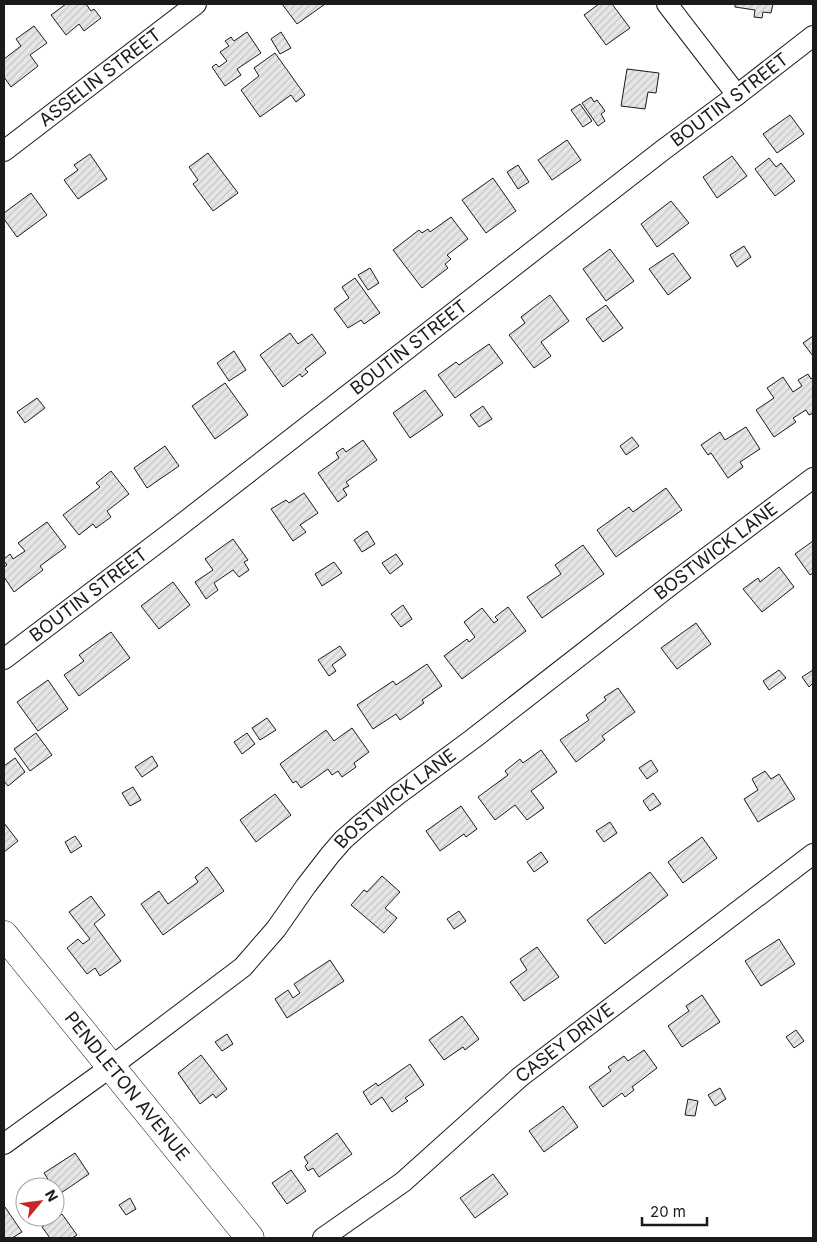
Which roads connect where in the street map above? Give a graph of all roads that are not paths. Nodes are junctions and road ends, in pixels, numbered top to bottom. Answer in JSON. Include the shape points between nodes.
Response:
{"nodes":[{"id":1,"x":196,"y":4,"type":"edge"},
{"id":2,"x":667,"y":4,"type":"edge"},
{"id":3,"x":813,"y":36,"type":"edge"},
{"id":4,"x":737,"y":95,"type":"junction"},
{"id":5,"x":4,"y":151,"type":"edge"},
{"id":6,"x":813,"y":478,"type":"edge"},
{"id":7,"x":4,"y":659,"type":"edge"},
{"id":8,"x":813,"y":854,"type":"edge"},
{"id":9,"x":4,"y":935,"type":"edge"},
{"id":10,"x":112,"y":1066,"type":"junction"},
{"id":11,"x":4,"y":1144,"type":"edge"},
{"id":12,"x":250,"y":1238,"type":"edge"},
{"id":13,"x":323,"y":1238,"type":"edge"}],
"edges":[{"from":1,"to":5,"type":"street","name":"ASSELIN STREET"},
{"from":2,"to":4,"type":"street"},
{"from":3,"to":4,"type":"street","name":"BOUTIN STREET"},
{"from":4,"to":7,"type":"street","name":"BOUTIN STREET"},
{"from":6,"to":10,"type":"street","name":"BOSTWICK LANE","via":[[360,825],[330,855],[276,929],[243,967]]},
{"from":8,"to":13,"type":"street","name":"CASEY DRIVE","via":[[520,1077],[403,1182]]},
{"from":9,"to":10,"type":"street","name":"PENDLETON AVENUE"},
{"from":10,"to":11,"type":"street","name":"BOSTWICK LANE"},
{"from":10,"to":12,"type":"street","name":"PENDLETON AVENUE"}]}
